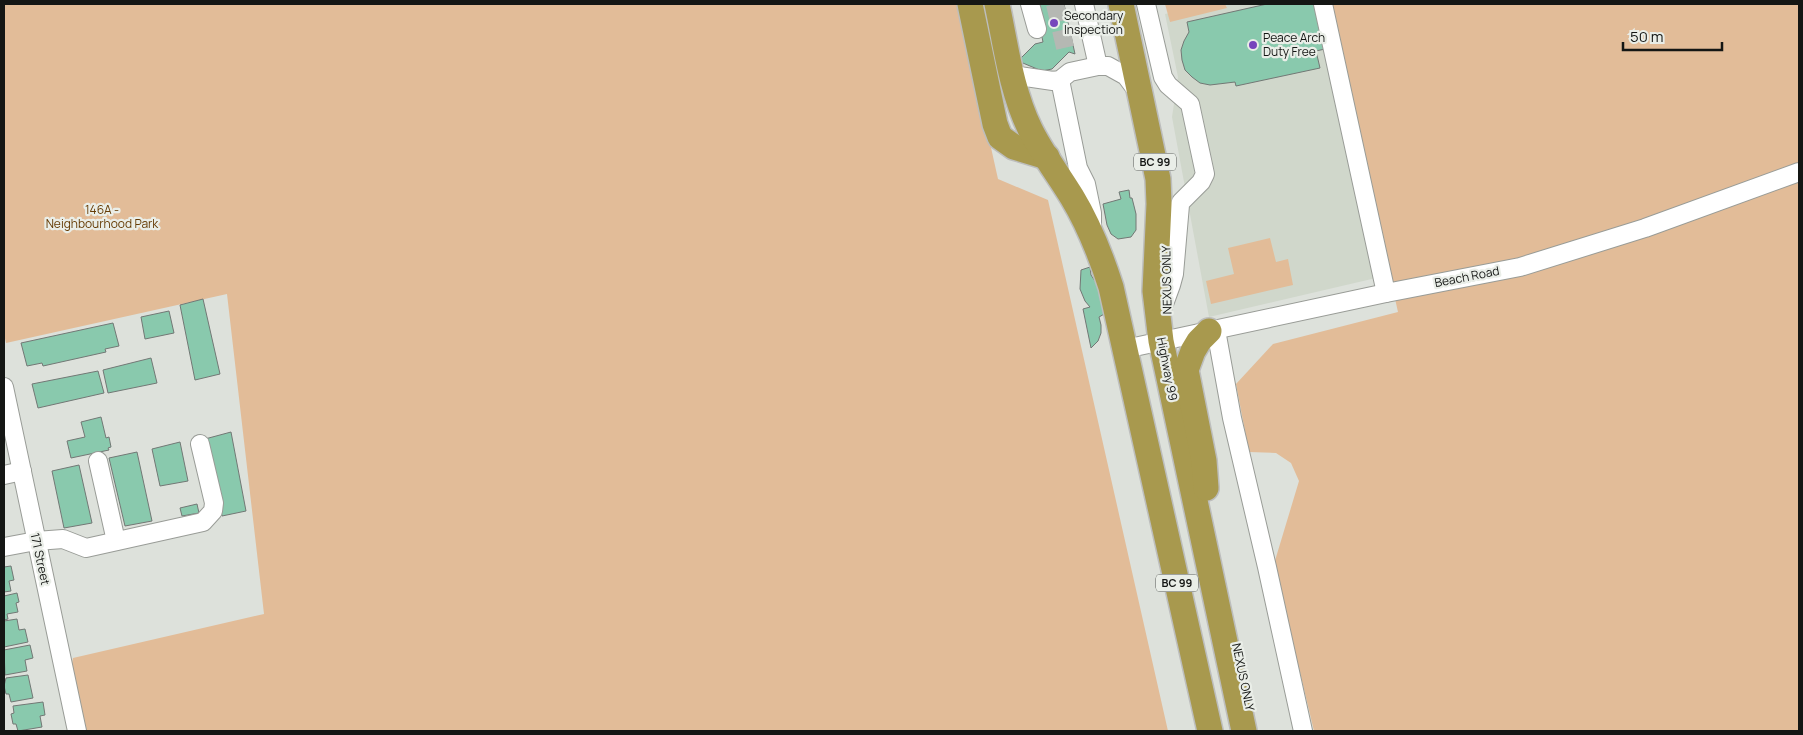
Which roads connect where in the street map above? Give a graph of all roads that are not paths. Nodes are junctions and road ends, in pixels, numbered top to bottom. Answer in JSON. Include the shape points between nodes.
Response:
{"nodes":[{"id":1,"x":970,"y":4,"type":"edge"},
{"id":2,"x":997,"y":4,"type":"edge"},
{"id":3,"x":1030,"y":4,"type":"edge"},
{"id":4,"x":1084,"y":4,"type":"edge"},
{"id":5,"x":1121,"y":4,"type":"edge"},
{"id":6,"x":1131,"y":4,"type":"edge"},
{"id":7,"x":1146,"y":4,"type":"edge"},
{"id":8,"x":1155,"y":4,"type":"edge"},
{"id":9,"x":1323,"y":4,"type":"edge"},
{"id":10,"x":1037,"y":29,"type":"dead end"},
{"id":11,"x":1098,"y":66,"type":"junction"},
{"id":12,"x":1010,"y":68,"type":"junction"},
{"id":13,"x":1066,"y":69,"type":"junction"},
{"id":14,"x":1141,"y":96,"type":"junction"},
{"id":15,"x":1196,"y":120,"type":"dead end"},
{"id":16,"x":1047,"y":157,"type":"junction"},
{"id":17,"x":1799,"y":172,"type":"edge"},
{"id":18,"x":1092,"y":238,"type":"junction"},
{"id":19,"x":1386,"y":293,"type":"junction"},
{"id":20,"x":1166,"y":298,"type":"junction"},
{"id":21,"x":1213,"y":331,"type":"junction"},
{"id":22,"x":1163,"y":334,"type":"junction"},
{"id":23,"x":1125,"y":349,"type":"junction"},
{"id":24,"x":4,"y":387,"type":"edge"},
{"id":25,"x":200,"y":444,"type":"dead end"},
{"id":26,"x":98,"y":461,"type":"dead end"},
{"id":27,"x":22,"y":471,"type":"junction"},
{"id":28,"x":4,"y":475,"type":"edge"},
{"id":29,"x":1209,"y":517,"type":"junction"},
{"id":30,"x":36,"y":541,"type":"junction"},
{"id":31,"x":116,"y":541,"type":"junction"},
{"id":32,"x":4,"y":547,"type":"edge"},
{"id":33,"x":1216,"y":600,"type":"junction"},
{"id":34,"x":77,"y":731,"type":"edge"},
{"id":35,"x":1210,"y":731,"type":"edge"},
{"id":36,"x":1244,"y":731,"type":"edge"},
{"id":37,"x":1255,"y":731,"type":"edge"},
{"id":38,"x":1303,"y":731,"type":"edge"}],
"edges":[{"from":1,"to":16,"type":"highway","via":[[1000,137],[1014,147]]},
{"from":2,"to":12,"type":"highway","number":"BC 99"},
{"from":3,"to":10,"type":"street"},
{"from":4,"to":11,"type":"street"},
{"from":5,"to":14,"type":"highway","name":"Highway 99","number":"BC 99"},
{"from":6,"to":20,"type":"street","name":"NEXUS ONLY","via":[[1168,181]]},
{"from":7,"to":20,"type":"street","via":[[1165,82],[1190,104],[1205,174],[1180,205],[1174,274]]},
{"from":8,"to":15,"type":"street","via":[[1172,77],[1196,102]]},
{"from":9,"to":19,"type":"street"},
{"from":11,"to":13,"type":"street"},
{"from":11,"to":14,"type":"street","via":[[1108,66],[1126,76]]},
{"from":12,"to":13,"type":"street","via":[[1019,76],[1052,81]]},
{"from":12,"to":16,"type":"highway","number":"BC 99","via":[[1021,109]]},
{"from":13,"to":18,"type":"street","via":[[1078,168],[1086,184],[1092,213]]},
{"from":14,"to":22,"type":"highway","name":"Highway 99","number":"BC 99","via":[[1159,190],[1155,277]]},
{"from":16,"to":18,"type":"highway","number":"BC 99"},
{"from":17,"to":19,"type":"street","name":"Beach Road","via":[[1645,228],[1520,267]]},
{"from":18,"to":23,"type":"highway","number":"BC 99","via":[[1108,278]]},
{"from":19,"to":21,"type":"street","name":"Beach Road"},
{"from":20,"to":22,"type":"street"},
{"from":21,"to":22,"type":"street","name":"Beach Road"},
{"from":21,"to":29,"type":"highway","via":[[1199,341],[1186,370],[1204,461]]},
{"from":21,"to":38,"type":"street"},
{"from":22,"to":23,"type":"street","name":"Beach Road"},
{"from":22,"to":29,"type":"street","name":"NEXUS ONLY"},
{"from":22,"to":33,"type":"highway","name":"Highway 99","number":"BC 99"},
{"from":23,"to":35,"type":"highway","number":"BC 99"},
{"from":24,"to":27,"type":"street","name":"171 Street"},
{"from":25,"to":31,"type":"street","via":[[214,503],[213,511],[203,522]]},
{"from":26,"to":31,"type":"street"},
{"from":27,"to":28,"type":"street"},
{"from":27,"to":30,"type":"street","name":"171 Street"},
{"from":29,"to":33,"type":"highway"},
{"from":29,"to":37,"type":"street","name":"NEXUS ONLY"},
{"from":30,"to":31,"type":"street","via":[[62,540],[86,548]]},
{"from":30,"to":32,"type":"street"},
{"from":30,"to":34,"type":"street","name":"171 Street"},
{"from":33,"to":36,"type":"highway","name":"Highway 99","number":"BC 99"}]}
